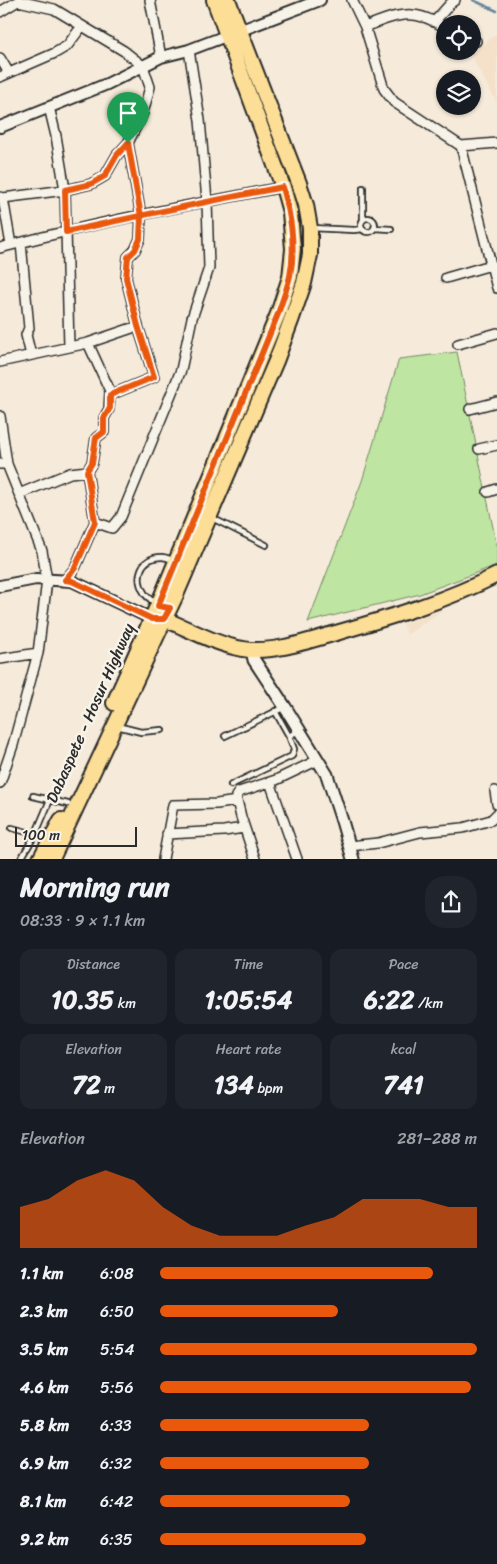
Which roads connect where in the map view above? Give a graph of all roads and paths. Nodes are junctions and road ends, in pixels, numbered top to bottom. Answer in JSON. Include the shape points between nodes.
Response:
{"nodes":[{"id":1,"x":19,"y":0,"type":"edge"},
{"id":2,"x":150,"y":0,"type":"edge"},
{"id":3,"x":214,"y":0,"type":"edge"},
{"id":4,"x":228,"y":0,"type":"edge"},
{"id":5,"x":320,"y":0,"type":"edge"},
{"id":6,"x":352,"y":0,"type":"edge"},
{"id":7,"x":455,"y":0,"type":"edge"},
{"id":8,"x":0,"y":12,"type":"edge"},
{"id":9,"x":434,"y":22,"type":"joint"},
{"id":10,"x":82,"y":26,"type":"junction"},
{"id":11,"x":365,"y":27,"type":"junction"},
{"id":12,"x":234,"y":33,"type":"junction"},
{"id":13,"x":189,"y":50,"type":"junction"},
{"id":14,"x":161,"y":56,"type":"junction"},
{"id":15,"x":0,"y":58,"type":"edge"},
{"id":16,"x":142,"y":66,"type":"junction"},
{"id":17,"x":4,"y":75,"type":"edge"},
{"id":18,"x":49,"y":107,"type":"junction"},
{"id":19,"x":1,"y":123,"type":"edge"},
{"id":20,"x":128,"y":143,"type":"junction"},
{"id":21,"x":497,"y":143,"type":"edge"},
{"id":22,"x":461,"y":146,"type":"junction"},
{"id":23,"x":283,"y":187,"type":"junction"},
{"id":24,"x":363,"y":188,"type":"dead end"},
{"id":25,"x":65,"y":190,"type":"junction"},
{"id":26,"x":1,"y":198,"type":"edge"},
{"id":27,"x":207,"y":202,"type":"junction"},
{"id":28,"x":141,"y":216,"type":"junction"},
{"id":29,"x":363,"y":220,"type":"junction"},
{"id":30,"x":310,"y":228,"type":"junction"},
{"id":31,"x":374,"y":228,"type":"junction"},
{"id":32,"x":391,"y":228,"type":"dead end"},
{"id":33,"x":363,"y":230,"type":"junction"},
{"id":34,"x":66,"y":232,"type":"junction"},
{"id":35,"x":21,"y":243,"type":"junction"},
{"id":36,"x":11,"y":246,"type":"junction"},
{"id":37,"x":0,"y":248,"type":"edge"},
{"id":38,"x":491,"y":265,"type":"junction"},
{"id":39,"x":446,"y":278,"type":"dead end"},
{"id":40,"x":497,"y":288,"type":"edge"},
{"id":41,"x":138,"y":326,"type":"junction"},
{"id":42,"x":497,"y":333,"type":"edge"},
{"id":43,"x":88,"y":343,"type":"junction"},
{"id":44,"x":458,"y":344,"type":"dead end"},
{"id":45,"x":69,"y":347,"type":"junction"},
{"id":46,"x":30,"y":355,"type":"junction"},
{"id":47,"x":0,"y":362,"type":"edge"},
{"id":48,"x":110,"y":395,"type":"junction"},
{"id":49,"x":497,"y":402,"type":"edge"},
{"id":50,"x":470,"y":409,"type":"dead end"},
{"id":51,"x":0,"y":416,"type":"edge"},
{"id":52,"x":497,"y":445,"type":"edge"},
{"id":53,"x":479,"y":450,"type":"dead end"},
{"id":54,"x":4,"y":464,"type":"edge"},
{"id":55,"x":87,"y":471,"type":"junction"},
{"id":56,"x":19,"y":494,"type":"junction"},
{"id":57,"x":209,"y":517,"type":"junction"},
{"id":58,"x":95,"y":522,"type":"junction"},
{"id":59,"x":266,"y":546,"type":"dead end"},
{"id":60,"x":177,"y":561,"type":"junction"},
{"id":61,"x":497,"y":575,"type":"edge"},
{"id":62,"x":47,"y":580,"type":"junction"},
{"id":63,"x":65,"y":580,"type":"junction"},
{"id":64,"x":0,"y":586,"type":"edge"},
{"id":65,"x":161,"y":613,"type":"junction"},
{"id":66,"x":252,"y":650,"type":"junction"},
{"id":67,"x":38,"y":653,"type":"junction"},
{"id":68,"x":0,"y":659,"type":"edge"},
{"id":69,"x":280,"y":709,"type":"junction"},
{"id":70,"x":114,"y":725,"type":"junction"},
{"id":71,"x":162,"y":730,"type":"dead end"},
{"id":72,"x":294,"y":733,"type":"junction"},
{"id":73,"x":225,"y":736,"type":"dead end"},
{"id":74,"x":318,"y":760,"type":"junction"},
{"id":75,"x":270,"y":782,"type":"junction"},
{"id":76,"x":0,"y":783,"type":"edge"},
{"id":77,"x":231,"y":785,"type":"dead end"},
{"id":78,"x":495,"y":791,"type":"dead end"},
{"id":79,"x":33,"y":796,"type":"dead end"},
{"id":80,"x":50,"y":800,"type":"junction"},
{"id":81,"x":237,"y":801,"type":"junction"},
{"id":82,"x":68,"y":804,"type":"junction"},
{"id":83,"x":497,"y":804,"type":"edge"},
{"id":84,"x":497,"y":814,"type":"edge"},
{"id":85,"x":12,"y":828,"type":"dead end"},
{"id":86,"x":244,"y":828,"type":"junction"},
{"id":87,"x":36,"y":833,"type":"junction"},
{"id":88,"x":167,"y":834,"type":"junction"},
{"id":89,"x":51,"y":838,"type":"junction"},
{"id":90,"x":349,"y":846,"type":"junction"},
{"id":91,"x":22,"y":859,"type":"edge"},
{"id":92,"x":40,"y":859,"type":"edge"},
{"id":93,"x":52,"y":859,"type":"edge"},
{"id":94,"x":163,"y":859,"type":"edge"},
{"id":95,"x":255,"y":859,"type":"edge"},
{"id":96,"x":297,"y":859,"type":"edge"},
{"id":97,"x":353,"y":859,"type":"edge"}],
"edges":[{"from":1,"to":8,"type":"street"},
{"from":1,"to":10,"type":"street","via":[[54,9]]},
{"from":2,"to":14,"type":"street"},
{"from":3,"to":12,"type":"main road"},
{"from":4,"to":12,"type":"main road"},
{"from":5,"to":12,"type":"street"},
{"from":6,"to":11,"type":"street"},
{"from":7,"to":9,"type":"street"},
{"from":9,"to":11,"type":"street","via":[[409,14]]},
{"from":10,"to":16,"type":"street"},
{"from":10,"to":17,"type":"street","via":[[67,46]]},
{"from":11,"to":22,"type":"street","via":[[384,90],[394,102]]},
{"from":12,"to":13,"type":"street"},
{"from":12,"to":23,"type":"main road"},
{"from":12,"to":30,"type":"main road","via":[[299,183]]},
{"from":13,"to":14,"type":"street"},
{"from":13,"to":27,"type":"street","via":[[200,120]]},
{"from":14,"to":16,"type":"street"},
{"from":15,"to":17,"type":"street"},
{"from":16,"to":18,"type":"street"},
{"from":16,"to":20,"type":"street","via":[[150,87],[143,113]]},
{"from":18,"to":19,"type":"street"},
{"from":18,"to":25,"type":"street"},
{"from":20,"to":25,"type":"street","via":[[105,176],[91,184]]},
{"from":20,"to":28,"type":"street"},
{"from":21,"to":22,"type":"street"},
{"from":22,"to":38,"type":"street"},
{"from":23,"to":27,"type":"street"},
{"from":23,"to":60,"type":"main road","via":[[292,230],[290,277],[258,365]]},
{"from":24,"to":29,"type":"lane"},
{"from":25,"to":26,"type":"street"},
{"from":25,"to":34,"type":"street"},
{"from":26,"to":36,"type":"street"},
{"from":27,"to":28,"type":"street"},
{"from":27,"to":58,"type":"street","via":[[209,268],[192,318],[181,370],[121,518],[112,528]]},
{"from":28,"to":34,"type":"street"},
{"from":28,"to":41,"type":"street","via":[[140,239],[128,257],[126,278]]},
{"from":29,"to":31,"type":"lane","via":[[373,220]]},
{"from":29,"to":33,"type":"lane"},
{"from":30,"to":33,"type":"lane"},
{"from":30,"to":57,"type":"main road","via":[[310,255],[292,318]]},
{"from":31,"to":32,"type":"lane"},
{"from":31,"to":33,"type":"lane"},
{"from":34,"to":35,"type":"street"},
{"from":34,"to":45,"type":"street"},
{"from":35,"to":36,"type":"street"},
{"from":35,"to":46,"type":"street"},
{"from":36,"to":37,"type":"street"},
{"from":38,"to":39,"type":"street"},
{"from":38,"to":40,"type":"street"},
{"from":41,"to":43,"type":"street"},
{"from":41,"to":48,"type":"street","via":[[154,377]]},
{"from":42,"to":44,"type":"street"},
{"from":43,"to":45,"type":"street"},
{"from":43,"to":48,"type":"street"},
{"from":45,"to":46,"type":"street"},
{"from":46,"to":47,"type":"street"},
{"from":48,"to":55,"type":"street","via":[[104,432],[96,438],[92,463]]},
{"from":49,"to":50,"type":"street"},
{"from":51,"to":54,"type":"street"},
{"from":52,"to":53,"type":"street"},
{"from":54,"to":56,"type":"street"},
{"from":55,"to":56,"type":"street","via":[[70,473]]},
{"from":55,"to":58,"type":"street"},
{"from":56,"to":62,"type":"street","via":[[42,552]]},
{"from":57,"to":59,"type":"lane"},
{"from":57,"to":65,"type":"main road"},
{"from":58,"to":63,"type":"street","via":[[75,568]]},
{"from":60,"to":65,"type":"main road"},
{"from":60,"to":65,"type":"lane","via":[[162,557],[149,560],[141,568],[138,578],[145,594]]},
{"from":61,"to":66,"type":"main road","via":[[394,616],[286,646]]},
{"from":62,"to":63,"type":"street"},
{"from":62,"to":64,"type":"street"},
{"from":62,"to":67,"type":"street"},
{"from":63,"to":65,"type":"street"},
{"from":65,"to":66,"type":"main road","via":[[229,646]]},
{"from":65,"to":70,"type":"main road","name":"Dabaspete - Hosur Highway"},
{"from":65,"to":82,"type":"main road","name":"Dabaspete - Hosur Highway"},
{"from":66,"to":69,"type":"main road"},
{"from":67,"to":68,"type":"street"},
{"from":67,"to":76,"type":"street"},
{"from":69,"to":72,"type":"main road"},
{"from":69,"to":73,"type":"lane"},
{"from":70,"to":71,"type":"lane","via":[[141,732]]},
{"from":70,"to":93,"type":"main road","name":"Dabaspete - Hosur Highway"},
{"from":72,"to":74,"type":"main road"},
{"from":72,"to":77,"type":"lane","via":[[292,756]]},
{"from":74,"to":75,"type":"street"},
{"from":74,"to":90,"type":"main road","via":[[327,775]]},
{"from":75,"to":81,"type":"street","via":[[239,792]]},
{"from":75,"to":96,"type":"street"},
{"from":78,"to":83,"type":"street"},
{"from":79,"to":80,"type":"lane"},
{"from":80,"to":82,"type":"lane"},
{"from":80,"to":87,"type":"lane"},
{"from":81,"to":86,"type":"street"},
{"from":81,"to":88,"type":"street","via":[[173,805]]},
{"from":82,"to":89,"type":"main road","name":"Dabaspete - Hosur Highway"},
{"from":84,"to":90,"type":"street","via":[[491,820],[463,828],[420,832],[378,843]]},
{"from":85,"to":87,"type":"lane"},
{"from":86,"to":88,"type":"street"},
{"from":86,"to":95,"type":"street"},
{"from":87,"to":89,"type":"lane"},
{"from":87,"to":91,"type":"lane"},
{"from":88,"to":94,"type":"street"},
{"from":89,"to":92,"type":"main road","name":"Dabaspete - Hosur Highway"},
{"from":90,"to":97,"type":"main road"}]}
